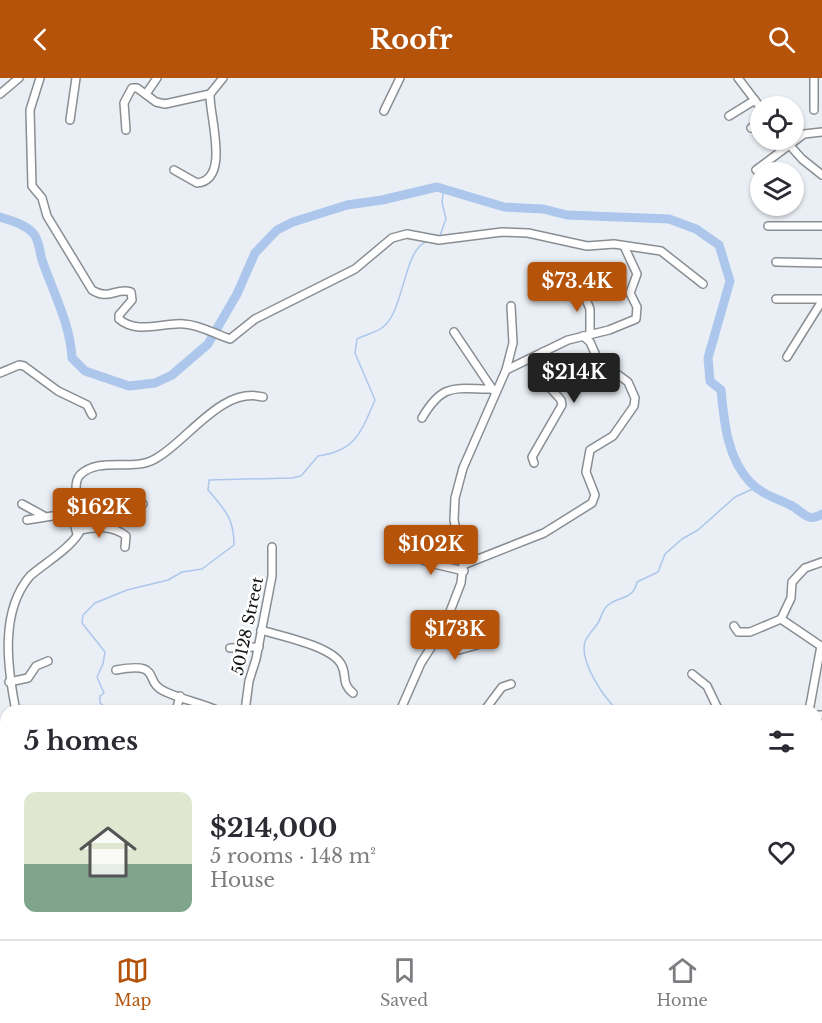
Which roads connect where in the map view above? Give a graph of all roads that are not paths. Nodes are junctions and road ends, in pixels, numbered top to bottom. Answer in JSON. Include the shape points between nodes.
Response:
{"nodes":[{"id":1,"x":19,"y":78,"type":"edge"},
{"id":2,"x":40,"y":78,"type":"edge"},
{"id":3,"x":76,"y":78,"type":"edge"},
{"id":4,"x":157,"y":78,"type":"edge"},
{"id":5,"x":223,"y":78,"type":"edge"},
{"id":6,"x":400,"y":78,"type":"edge"},
{"id":7,"x":738,"y":78,"type":"edge"},
{"id":8,"x":814,"y":78,"type":"edge"},
{"id":9,"x":0,"y":94,"type":"edge"},
{"id":10,"x":146,"y":94,"type":"junction"},
{"id":11,"x":210,"y":94,"type":"junction"},
{"id":12,"x":752,"y":96,"type":"edge"},
{"id":13,"x":750,"y":103,"type":"edge"},
{"id":14,"x":814,"y":110,"type":"dead end"},
{"id":15,"x":384,"y":111,"type":"dead end"},
{"id":16,"x":729,"y":116,"type":"dead end"},
{"id":17,"x":70,"y":120,"type":"dead end"},
{"id":18,"x":126,"y":130,"type":"dead end"},
{"id":19,"x":822,"y":132,"type":"edge"},
{"id":20,"x":804,"y":134,"type":"edge"},
{"id":21,"x":778,"y":150,"type":"edge"},
{"id":22,"x":795,"y":150,"type":"edge"},
{"id":23,"x":765,"y":162,"type":"edge"},
{"id":24,"x":174,"y":170,"type":"dead end"},
{"id":25,"x":822,"y":175,"type":"edge"},
{"id":26,"x":768,"y":226,"type":"dead end"},
{"id":27,"x":822,"y":226,"type":"edge"},
{"id":28,"x":624,"y":246,"type":"junction"},
{"id":29,"x":645,"y":250,"type":"junction"},
{"id":30,"x":633,"y":261,"type":"junction"},
{"id":31,"x":776,"y":262,"type":"dead end"},
{"id":32,"x":822,"y":262,"type":"edge"},
{"id":33,"x":703,"y":284,"type":"dead end"},
{"id":34,"x":580,"y":285,"type":"dead end"},
{"id":35,"x":776,"y":299,"type":"dead end"},
{"id":36,"x":822,"y":300,"type":"edge"},
{"id":37,"x":511,"y":306,"type":"dead end"},
{"id":38,"x":454,"y":332,"type":"dead end"},
{"id":39,"x":587,"y":336,"type":"junction"},
{"id":40,"x":543,"y":352,"type":"junction"},
{"id":41,"x":787,"y":357,"type":"dead end"},
{"id":42,"x":506,"y":370,"type":"junction"},
{"id":43,"x":0,"y":374,"type":"edge"},
{"id":44,"x":494,"y":391,"type":"junction"},
{"id":45,"x":263,"y":397,"type":"dead end"},
{"id":46,"x":92,"y":414,"type":"dead end"},
{"id":47,"x":422,"y":418,"type":"dead end"},
{"id":48,"x":534,"y":463,"type":"dead end"},
{"id":49,"x":22,"y":504,"type":"dead end"},
{"id":50,"x":143,"y":504,"type":"dead end"},
{"id":51,"x":79,"y":507,"type":"junction"},
{"id":52,"x":44,"y":516,"type":"junction"},
{"id":53,"x":27,"y":520,"type":"dead end"},
{"id":54,"x":79,"y":533,"type":"junction"},
{"id":55,"x":125,"y":547,"type":"dead end"},
{"id":56,"x":272,"y":547,"type":"dead end"},
{"id":57,"x":407,"y":554,"type":"dead end"},
{"id":58,"x":822,"y":562,"type":"edge"},
{"id":59,"x":464,"y":568,"type":"junction"},
{"id":60,"x":781,"y":619,"type":"junction"},
{"id":61,"x":734,"y":626,"type":"dead end"},
{"id":62,"x":2,"y":628,"type":"edge"},
{"id":63,"x":261,"y":630,"type":"junction"},
{"id":64,"x":438,"y":638,"type":"junction"},
{"id":65,"x":477,"y":645,"type":"dead end"},
{"id":66,"x":259,"y":647,"type":"junction"},
{"id":67,"x":230,"y":648,"type":"dead end"},
{"id":68,"x":48,"y":661,"type":"dead end"},
{"id":69,"x":116,"y":670,"type":"dead end"},
{"id":70,"x":820,"y":671,"type":"edge"},
{"id":71,"x":3,"y":674,"type":"edge"},
{"id":72,"x":692,"y":674,"type":"dead end"},
{"id":73,"x":9,"y":682,"type":"junction"},
{"id":74,"x":511,"y":684,"type":"dead end"},
{"id":75,"x":353,"y":693,"type":"dead end"},
{"id":76,"x":180,"y":696,"type":"junction"},
{"id":77,"x":15,"y":705,"type":"edge"},
{"id":78,"x":178,"y":705,"type":"edge"},
{"id":79,"x":203,"y":705,"type":"edge"},
{"id":80,"x":246,"y":705,"type":"edge"},
{"id":81,"x":403,"y":705,"type":"edge"},
{"id":82,"x":488,"y":705,"type":"edge"},
{"id":83,"x":716,"y":705,"type":"edge"},
{"id":84,"x":810,"y":705,"type":"edge"}],
"edges":[{"from":1,"to":9,"type":"street"},
{"from":2,"to":28,"type":"street","via":[[30,110],[32,186],[86,284],[104,296],[131,292],[132,300],[119,315],[130,325],[153,328],[185,324],[230,339],[255,319],[355,269],[392,238],[407,234],[439,240],[517,232],[587,246]]},
{"from":3,"to":17,"type":"street"},
{"from":4,"to":10,"type":"street"},
{"from":5,"to":11,"type":"street"},
{"from":6,"to":15,"type":"street"},
{"from":7,"to":12,"type":"street"},
{"from":8,"to":14,"type":"street"},
{"from":10,"to":11,"type":"street","via":[[165,104]]},
{"from":10,"to":18,"type":"street","via":[[135,87],[124,100]]},
{"from":11,"to":24,"type":"street","via":[[216,149],[213,172],[206,181],[197,183]]},
{"from":13,"to":16,"type":"street"},
{"from":19,"to":20,"type":"street"},
{"from":21,"to":23,"type":"street"},
{"from":22,"to":25,"type":"street"},
{"from":26,"to":27,"type":"street"},
{"from":28,"to":29,"type":"street"},
{"from":28,"to":30,"type":"street"},
{"from":29,"to":30,"type":"street"},
{"from":29,"to":33,"type":"street","via":[[666,254]]},
{"from":30,"to":39,"type":"street","via":[[637,277],[630,293],[638,317]]},
{"from":31,"to":32,"type":"street"},
{"from":34,"to":39,"type":"street","via":[[589,307]]},
{"from":35,"to":36,"type":"street"},
{"from":36,"to":41,"type":"street"},
{"from":37,"to":42,"type":"street","via":[[513,343]]},
{"from":38,"to":44,"type":"street"},
{"from":39,"to":40,"type":"street"},
{"from":39,"to":59,"type":"street","via":[[598,360],[628,382],[635,398],[634,406],[613,436],[590,450],[586,475],[594,492],[592,503],[544,533]]},
{"from":40,"to":42,"type":"street"},
{"from":40,"to":48,"type":"street","via":[[551,369],[552,390],[562,405],[532,457]]},
{"from":42,"to":44,"type":"street"},
{"from":43,"to":46,"type":"street","via":[[24,366],[87,405]]},
{"from":44,"to":47,"type":"street","via":[[446,391],[435,398]]},
{"from":44,"to":59,"type":"street","via":[[455,498],[454,520]]},
{"from":45,"to":51,"type":"street","via":[[233,400],[192,427],[178,444],[145,464],[100,465],[81,474],[76,483]]},
{"from":49,"to":52,"type":"street"},
{"from":50,"to":51,"type":"street","via":[[117,497]]},
{"from":51,"to":54,"type":"street"},
{"from":52,"to":53,"type":"street"},
{"from":52,"to":54,"type":"street","via":[[65,514]]},
{"from":54,"to":55,"type":"street","via":[[95,527],[122,532],[126,536]]},
{"from":54,"to":62,"type":"street","via":[[18,586]]},
{"from":56,"to":63,"type":"street","name":"50128 Street","via":[[272,576]]},
{"from":57,"to":59,"type":"street"},
{"from":58,"to":60,"type":"street","via":[[805,568],[792,582],[791,598]]},
{"from":59,"to":64,"type":"street"},
{"from":60,"to":61,"type":"street","via":[[745,633]]},
{"from":60,"to":70,"type":"street","via":[[821,646]]},
{"from":62,"to":71,"type":"street"},
{"from":63,"to":66,"type":"street","name":"50128 Street"},
{"from":63,"to":75,"type":"street","via":[[327,651],[340,663],[344,683]]},
{"from":64,"to":65,"type":"street","via":[[459,650]]},
{"from":64,"to":81,"type":"street","via":[[416,673]]},
{"from":66,"to":67,"type":"street"},
{"from":66,"to":80,"type":"street","name":"50128 Street"},
{"from":68,"to":73,"type":"street","via":[[36,666],[28,678]]},
{"from":69,"to":76,"type":"street","via":[[143,668],[162,690]]},
{"from":70,"to":84,"type":"street"},
{"from":71,"to":73,"type":"street"},
{"from":72,"to":83,"type":"street","via":[[707,686]]},
{"from":73,"to":77,"type":"street"},
{"from":74,"to":82,"type":"street","via":[[502,687]]},
{"from":76,"to":78,"type":"street"},
{"from":76,"to":79,"type":"street"}]}
